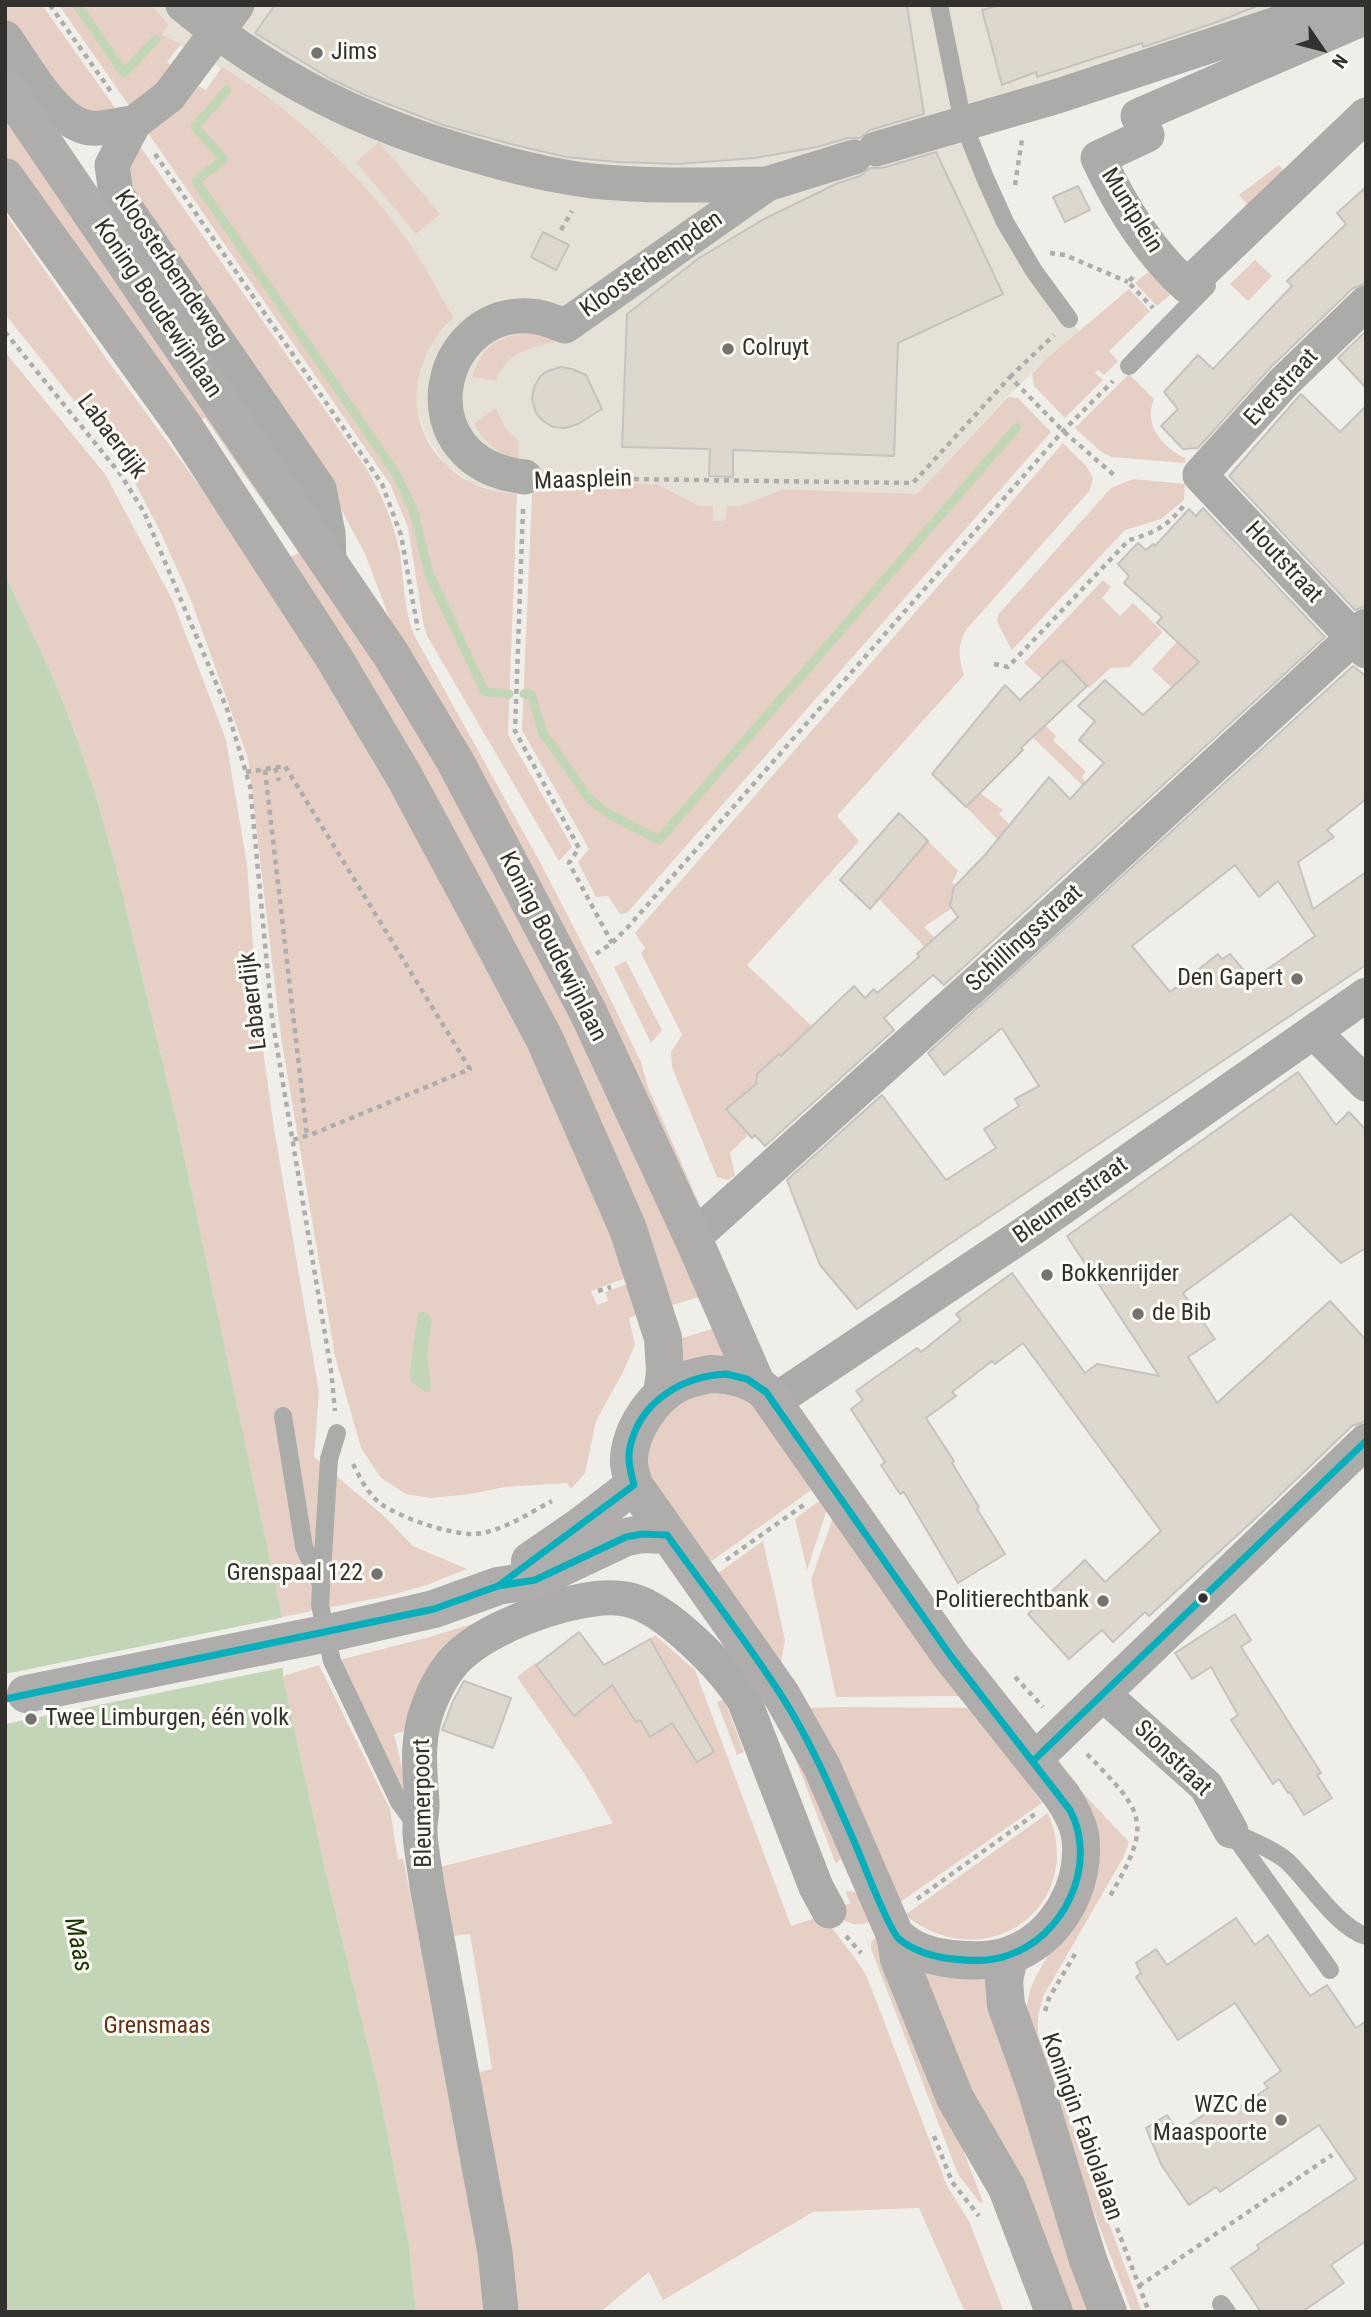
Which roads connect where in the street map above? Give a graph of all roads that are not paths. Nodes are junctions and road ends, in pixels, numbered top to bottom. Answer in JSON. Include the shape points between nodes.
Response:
{"nodes":[{"id":1,"x":183,"y":5,"type":"edge"},
{"id":2,"x":939,"y":5,"type":"edge"},
{"id":3,"x":1334,"y":5,"type":"edge"},
{"id":4,"x":1366,"y":18,"type":"edge"},
{"id":5,"x":218,"y":31,"type":"edge"},
{"id":6,"x":5,"y":38,"type":"edge"},
{"id":7,"x":5,"y":86,"type":"edge"},
{"id":8,"x":56,"y":109,"type":"junction"},
{"id":9,"x":125,"y":112,"type":"junction"},
{"id":10,"x":1366,"y":115,"type":"edge"},
{"id":11,"x":963,"y":123,"type":"junction"},
{"id":12,"x":1366,"y":131,"type":"edge"},
{"id":13,"x":5,"y":177,"type":"edge"},
{"id":14,"x":767,"y":184,"type":"junction"},
{"id":15,"x":116,"y":194,"type":"junction"},
{"id":16,"x":1366,"y":303,"type":"edge"},
{"id":17,"x":1069,"y":319,"type":"road end"},
{"id":18,"x":1129,"y":366,"type":"dead end"},
{"id":19,"x":525,"y":477,"type":"road end"},
{"id":20,"x":1192,"y":490,"type":"joint"},
{"id":21,"x":321,"y":534,"type":"junction"},
{"id":22,"x":254,"y":538,"type":"junction"},
{"id":23,"x":1362,"y":638,"type":"edge"},
{"id":24,"x":1366,"y":995,"type":"edge"},
{"id":25,"x":1315,"y":1033,"type":"junction"},
{"id":26,"x":1366,"y":1084,"type":"edge"},
{"id":27,"x":693,"y":1238,"type":"junction"},
{"id":28,"x":774,"y":1391,"type":"junction"},
{"id":29,"x":662,"y":1394,"type":"junction"},
{"id":30,"x":283,"y":1416,"type":"dead end"},
{"id":31,"x":337,"y":1433,"type":"road end"},
{"id":32,"x":1366,"y":1441,"type":"edge"},
{"id":33,"x":634,"y":1485,"type":"junction"},
{"id":34,"x":667,"y":1535,"type":"junction"},
{"id":35,"x":321,"y":1585,"type":"junction"},
{"id":36,"x":498,"y":1586,"type":"junction"},
{"id":37,"x":1103,"y":1694,"type":"junction"},
{"id":38,"x":5,"y":1699,"type":"edge"},
{"id":39,"x":1034,"y":1760,"type":"junction"},
{"id":40,"x":420,"y":1830,"type":"junction"},
{"id":41,"x":1231,"y":1831,"type":"junction"},
{"id":42,"x":866,"y":1866,"type":"junction"},
{"id":43,"x":903,"y":1919,"type":"junction"},
{"id":44,"x":1366,"y":1936,"type":"edge"},
{"id":45,"x":1009,"y":1956,"type":"junction"},
{"id":46,"x":1329,"y":1970,"type":"dead end"},
{"id":47,"x":501,"y":2312,"type":"edge"},
{"id":48,"x":1054,"y":2312,"type":"edge"},
{"id":49,"x":1108,"y":2312,"type":"edge"}],
"edges":[{"from":1,"to":5,"type":"street"},
{"from":2,"to":11,"type":"lane"},
{"from":3,"to":11,"type":"street","name":"Kloosterbempden"},
{"from":4,"to":10,"type":"street","name":"Muntplein","via":[[1138,116],[1147,135],[1098,158],[1140,232],[1187,286]]},
{"from":5,"to":9,"type":"street","via":[[169,96]]},
{"from":5,"to":14,"type":"street","via":[[291,82],[350,112],[414,137],[529,170],[668,185]]},
{"from":6,"to":8,"type":"street"},
{"from":7,"to":21,"type":"main road","name":"Koning Boudewijnlaan"},
{"from":8,"to":9,"type":"street","via":[[71,122],[95,129]]},
{"from":8,"to":15,"type":"street"},
{"from":9,"to":15,"type":"street","name":"Kloosterbemdeweg","via":[[112,165]]},
{"from":11,"to":14,"type":"street","name":"Kloosterbempden"},
{"from":11,"to":17,"type":"lane","via":[[1005,222]]},
{"from":12,"to":18,"type":"lane"},
{"from":13,"to":22,"type":"main road","name":"Koning Boudewijnlaan","via":[[185,428]]},
{"from":14,"to":19,"type":"street","name":"Kloosterbempden","via":[[565,326],[538,317],[513,317],[491,324],[470,339],[451,368],[445,388],[449,426],[480,464],[498,473]]},
{"from":15,"to":21,"type":"street","name":"Kloosterbemdeweg","via":[[319,489]]},
{"from":16,"to":20,"type":"street","name":"Everstraat","via":[[1284,382]]},
{"from":20,"to":23,"type":"street","name":"Houtstraat"},
{"from":21,"to":22,"type":"street","via":[[274,547]]},
{"from":21,"to":27,"type":"main road","name":"Koning Boudewijnlaan","via":[[455,761],[588,1012]]},
{"from":22,"to":29,"type":"main road","name":"Koning Boudewijnlaan","via":[[334,658],[405,778],[545,1041],[603,1168],[649,1288],[666,1356]]},
{"from":23,"to":27,"type":"street","name":"Schillingsstraat"},
{"from":24,"to":25,"type":"street","name":"Bleumerstraat"},
{"from":25,"to":26,"type":"street"},
{"from":25,"to":28,"type":"street","name":"Bleumerstraat","via":[[1022,1236]]},
{"from":27,"to":28,"type":"main road","name":"Koning Boudewijnlaan"},
{"from":28,"to":29,"type":"main road","via":[[726,1374],[711,1374]]},
{"from":28,"to":39,"type":"main road","via":[[830,1486],[950,1655]]},
{"from":29,"to":33,"type":"main road","via":[[631,1445],[628,1461]]},
{"from":30,"to":35,"type":"lane","via":[[304,1547]]},
{"from":31,"to":35,"type":"lane","via":[[329,1459]]},
{"from":32,"to":37,"type":"street"},
{"from":33,"to":34,"type":"main road"},
{"from":33,"to":36,"type":"main road"},
{"from":34,"to":36,"type":"main road","via":[[626,1537],[535,1580]]},
{"from":34,"to":42,"type":"main road","via":[[782,1696],[822,1767]]},
{"from":35,"to":40,"type":"lane","via":[[320,1605],[332,1661],[399,1802]]},
{"from":36,"to":38,"type":"main road","bridge":true,"via":[[434,1609]]},
{"from":37,"to":39,"type":"street"},
{"from":37,"to":41,"type":"street","name":"Sionstraat","via":[[1206,1786]]},
{"from":39,"to":45,"type":"main road","via":[[1073,1814],[1080,1835],[1077,1879],[1072,1896],[1043,1937]]},
{"from":40,"to":42,"type":"street","name":"Bleumerpoort","via":[[423,1724],[436,1688],[454,1661],[488,1635],[546,1611],[592,1598],[621,1598],[661,1615],[737,1689],[822,1899]]},
{"from":40,"to":47,"type":"street","name":"Bleumerpoort","via":[[495,2252]]},
{"from":41,"to":44,"type":"lane","via":[[1286,1860],[1347,1925]]},
{"from":41,"to":46,"type":"lane"},
{"from":42,"to":43,"type":"main road"},
{"from":43,"to":45,"type":"main road","via":[[906,1946],[933,1956],[965,1961]]},
{"from":43,"to":48,"type":"main road","via":[[899,1959],[955,2098],[1007,2188]]},
{"from":45,"to":49,"type":"main road","name":"Koningin Fabiolalaan","via":[[1006,2005]]}]}
